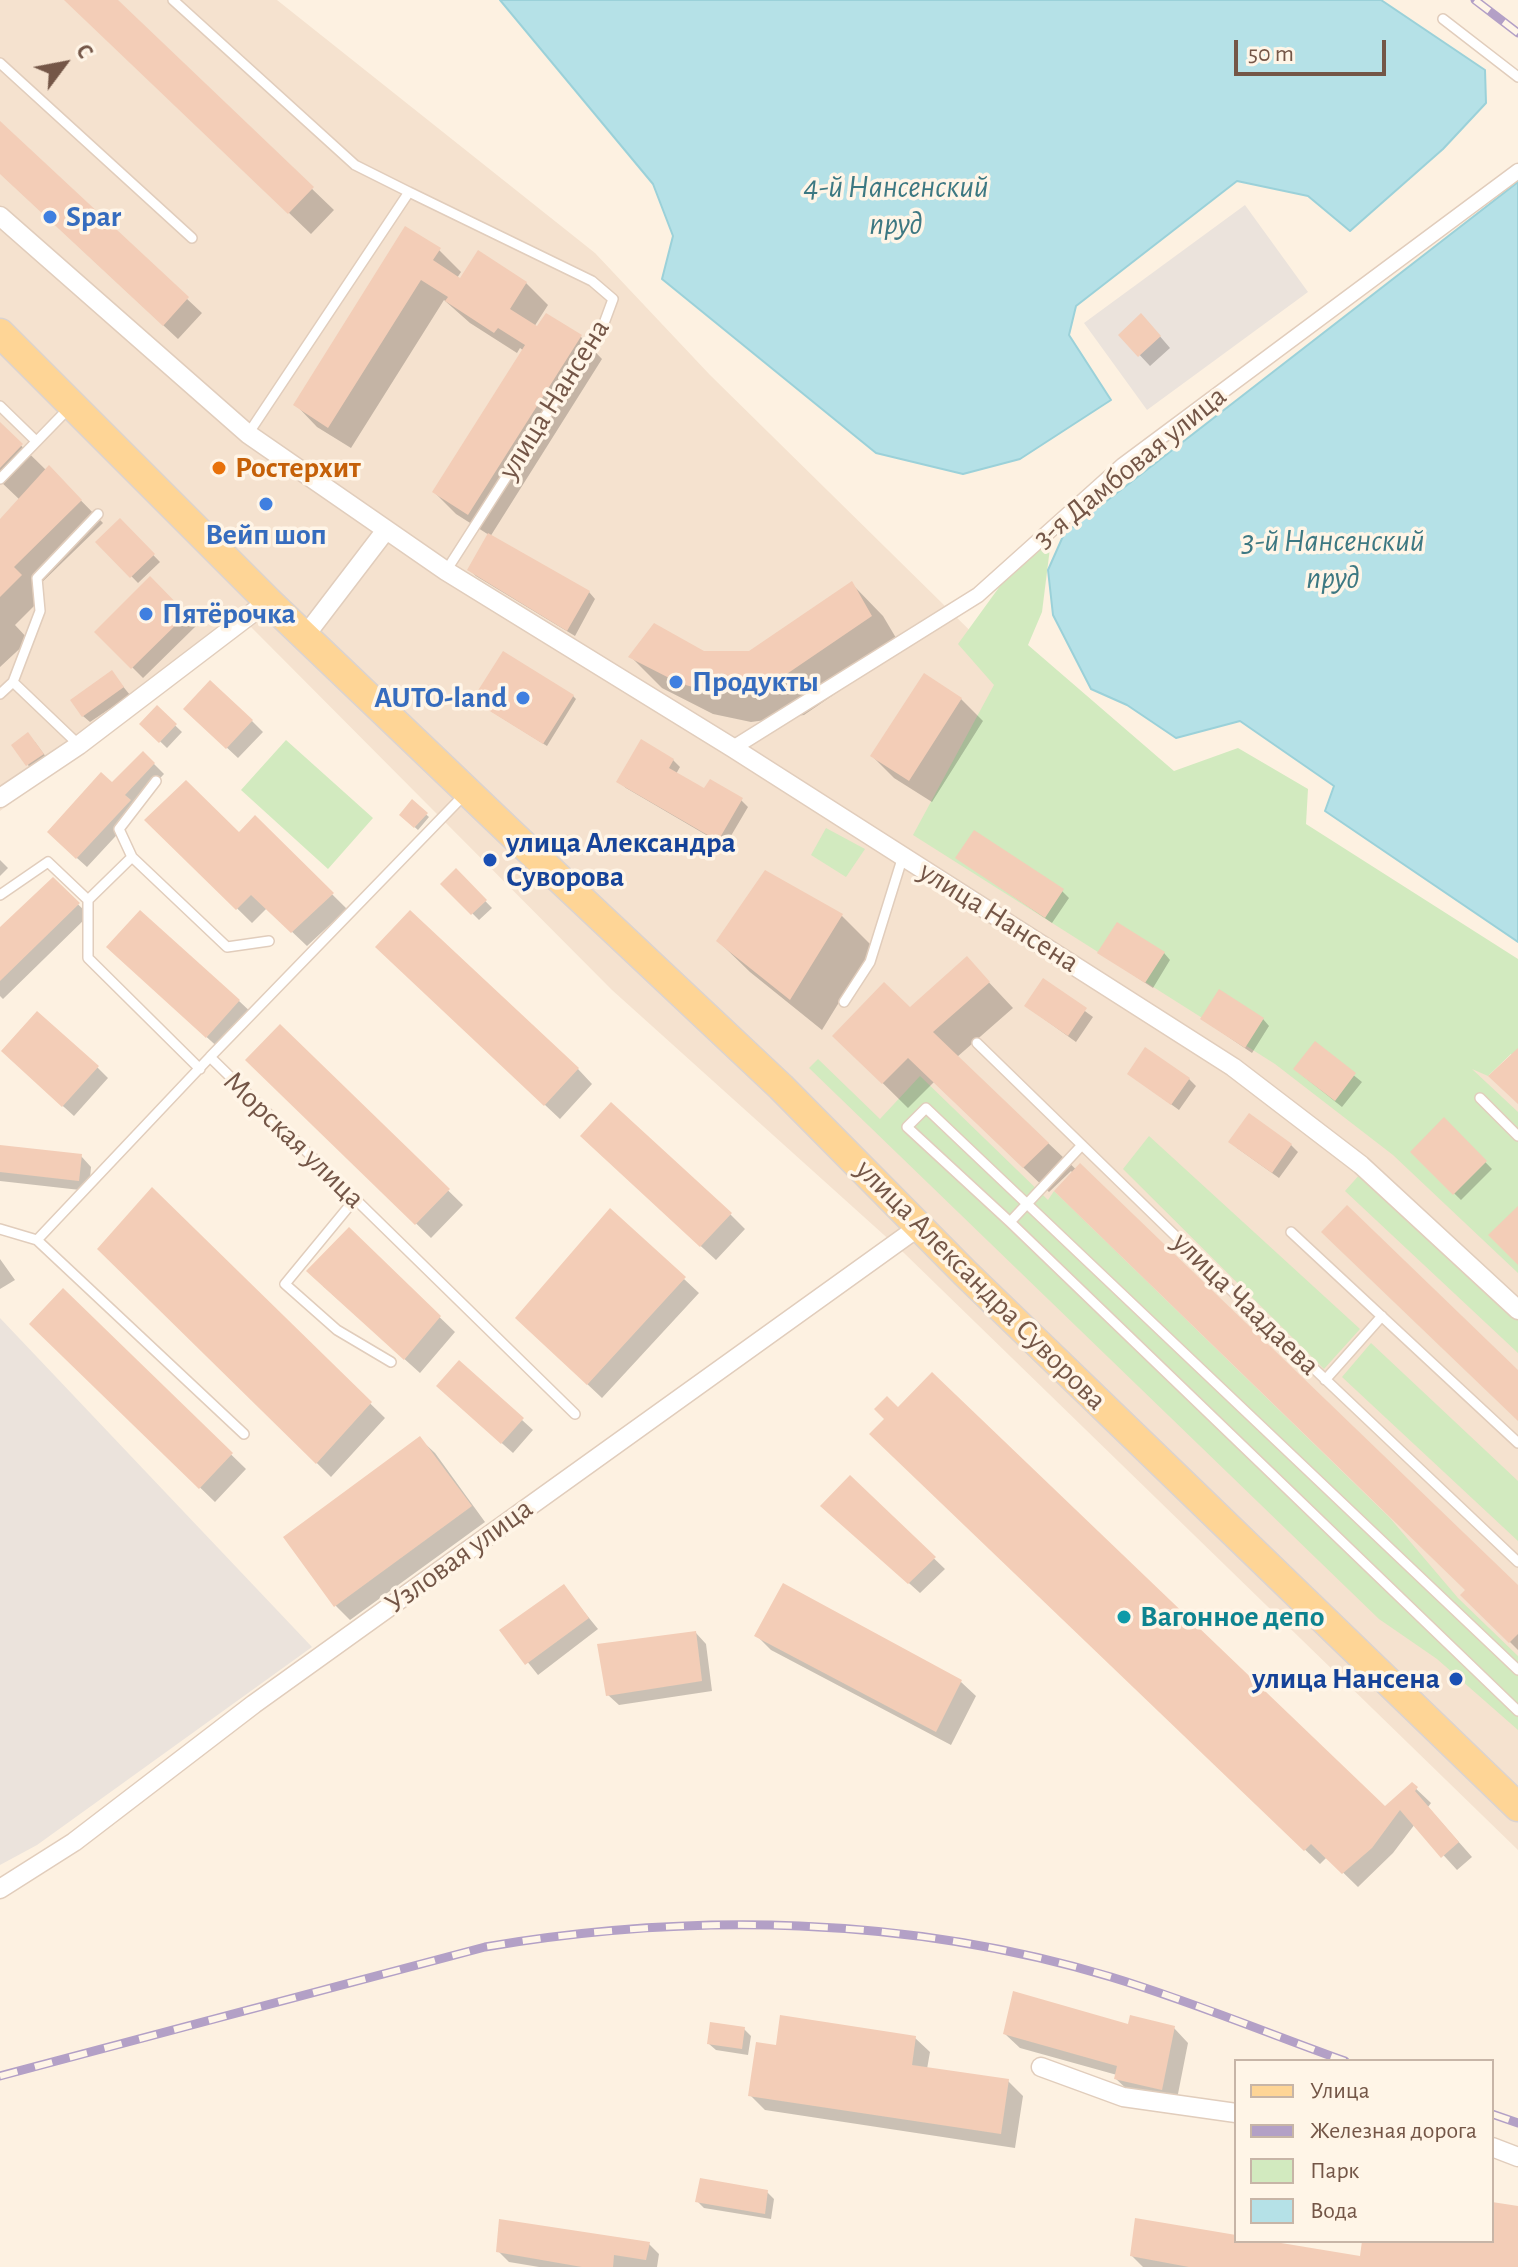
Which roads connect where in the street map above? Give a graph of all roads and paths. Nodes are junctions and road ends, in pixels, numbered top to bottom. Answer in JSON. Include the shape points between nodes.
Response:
{"nodes":[{"id":1,"x":173,"y":0,"type":"edge"},
{"id":2,"x":1443,"y":19,"type":"dead end"},
{"id":3,"x":0,"y":63,"type":"edge"},
{"id":4,"x":1518,"y":77,"type":"edge"},
{"id":5,"x":1518,"y":171,"type":"edge"},
{"id":6,"x":409,"y":192,"type":"junction"},
{"id":7,"x":0,"y":216,"type":"edge"},
{"id":8,"x":192,"y":238,"type":"dead end"},
{"id":9,"x":0,"y":333,"type":"edge"},
{"id":10,"x":72,"y":404,"type":"junction"},
{"id":11,"x":0,"y":406,"type":"edge"},
{"id":12,"x":248,"y":434,"type":"junction"},
{"id":13,"x":36,"y":441,"type":"junction"},
{"id":14,"x":0,"y":479,"type":"edge"},
{"id":15,"x":98,"y":514,"type":"dead end"},
{"id":16,"x":386,"y":530,"type":"junction"},
{"id":17,"x":446,"y":571,"type":"junction"},
{"id":18,"x":268,"y":601,"type":"junction"},
{"id":19,"x":305,"y":636,"type":"junction"},
{"id":20,"x":13,"y":682,"type":"junction"},
{"id":21,"x":0,"y":694,"type":"edge"},
{"id":22,"x":79,"y":745,"type":"junction"},
{"id":23,"x":733,"y":748,"type":"junction"},
{"id":24,"x":156,"y":781,"type":"dead end"},
{"id":25,"x":468,"y":792,"type":"junction"},
{"id":26,"x":0,"y":798,"type":"edge"},
{"id":27,"x":903,"y":856,"type":"junction"},
{"id":28,"x":132,"y":857,"type":"junction"},
{"id":29,"x":0,"y":895,"type":"edge"},
{"id":30,"x":88,"y":900,"type":"junction"},
{"id":31,"x":269,"y":941,"type":"dead end"},
{"id":32,"x":844,"y":1002,"type":"dead end"},
{"id":33,"x":977,"y":1043,"type":"dead end"},
{"id":34,"x":210,"y":1057,"type":"junction"},
{"id":35,"x":200,"y":1069,"type":"junction"},
{"id":36,"x":1480,"y":1098,"type":"dead end"},
{"id":37,"x":1518,"y":1136,"type":"edge"},
{"id":38,"x":1082,"y":1145,"type":"junction"},
{"id":39,"x":355,"y":1199,"type":"junction"},
{"id":40,"x":1027,"y":1204,"type":"junction"},
{"id":41,"x":1010,"y":1222,"type":"junction"},
{"id":42,"x":920,"y":1226,"type":"junction"},
{"id":43,"x":0,"y":1229,"type":"edge"},
{"id":44,"x":1291,"y":1232,"type":"dead end"},
{"id":45,"x":37,"y":1240,"type":"junction"},
{"id":46,"x":1518,"y":1310,"type":"edge"},
{"id":47,"x":1382,"y":1316,"type":"junction"},
{"id":48,"x":391,"y":1362,"type":"dead end"},
{"id":49,"x":1325,"y":1380,"type":"junction"},
{"id":50,"x":575,"y":1414,"type":"dead end"},
{"id":51,"x":244,"y":1434,"type":"dead end"},
{"id":52,"x":1518,"y":1443,"type":"edge"},
{"id":53,"x":1518,"y":1562,"type":"edge"},
{"id":54,"x":1518,"y":1670,"type":"edge"},
{"id":55,"x":1518,"y":1711,"type":"edge"},
{"id":56,"x":1518,"y":1807,"type":"edge"},
{"id":57,"x":0,"y":1889,"type":"edge"},
{"id":58,"x":1041,"y":2067,"type":"dead end"},
{"id":59,"x":1234,"y":2113,"type":"edge"},
{"id":60,"x":1494,"y":2148,"type":"edge"},
{"id":61,"x":1518,"y":2157,"type":"edge"}],
"edges":[{"from":1,"to":6,"type":"lane","name":"улица Нансена","via":[[355,165]]},
{"from":2,"to":4,"type":"lane"},
{"from":3,"to":8,"type":"lane"},
{"from":5,"to":23,"type":"street","name":"3-я Дамбовая улица","via":[[1123,465],[978,595]]},
{"from":6,"to":12,"type":"lane"},
{"from":6,"to":17,"type":"lane","name":"улица Нансена","via":[[592,281],[613,299],[603,326]]},
{"from":7,"to":12,"type":"street","name":"улица Нансена"},
{"from":9,"to":10,"type":"main road","name":"улица Александра Суворова"},
{"from":10,"to":13,"type":"lane"},
{"from":10,"to":18,"type":"main road","name":"улица Александра Суворова"},
{"from":11,"to":13,"type":"lane"},
{"from":12,"to":16,"type":"street","name":"улица Нансена"},
{"from":13,"to":14,"type":"lane"},
{"from":15,"to":20,"type":"lane","via":[[37,578],[40,611]]},
{"from":16,"to":17,"type":"street","name":"улица Нансена"},
{"from":16,"to":19,"type":"street"},
{"from":17,"to":23,"type":"street","name":"улица Нансена"},
{"from":18,"to":19,"type":"main road","name":"улица Александра Суворова"},
{"from":18,"to":22,"type":"street"},
{"from":19,"to":25,"type":"main road","name":"улица Александра Суворова"},
{"from":20,"to":21,"type":"lane"},
{"from":20,"to":22,"type":"lane"},
{"from":22,"to":26,"type":"street"},
{"from":23,"to":27,"type":"street","name":"улица Нансена"},
{"from":24,"to":28,"type":"lane","via":[[119,829]]},
{"from":25,"to":34,"type":"lane","name":"Морская улица"},
{"from":25,"to":42,"type":"main road","name":"улица Александра Суворова"},
{"from":27,"to":32,"type":"lane","via":[[870,962]]},
{"from":27,"to":46,"type":"street","name":"улица Нансена","via":[[1233,1067],[1361,1165]]},
{"from":28,"to":30,"type":"lane"},
{"from":28,"to":31,"type":"lane","via":[[227,947]]},
{"from":29,"to":30,"type":"lane","via":[[48,862]]},
{"from":30,"to":35,"type":"lane","via":[[88,958]]},
{"from":33,"to":38,"type":"lane","name":"улица Чаадаева"},
{"from":34,"to":35,"type":"lane"},
{"from":34,"to":39,"type":"lane","name":"Морская улица"},
{"from":35,"to":45,"type":"lane"},
{"from":36,"to":37,"type":"lane"},
{"from":38,"to":40,"type":"lane"},
{"from":38,"to":49,"type":"lane","name":"улица Чаадаева"},
{"from":39,"to":48,"type":"lane","via":[[285,1284],[337,1330]]},
{"from":39,"to":50,"type":"lane","name":"Морская улица"},
{"from":40,"to":41,"type":"lane"},
{"from":40,"to":41,"type":"lane","via":[[926,1108],[907,1127]]},
{"from":40,"to":54,"type":"lane"},
{"from":41,"to":55,"type":"lane"},
{"from":42,"to":56,"type":"main road","name":"улица Александра Суворова"},
{"from":42,"to":57,"type":"street","name":"Узловая улица","via":[[254,1704],[74,1842]]},
{"from":43,"to":45,"type":"lane"},
{"from":44,"to":47,"type":"lane"},
{"from":45,"to":51,"type":"lane"},
{"from":47,"to":49,"type":"lane"},
{"from":47,"to":52,"type":"lane"},
{"from":49,"to":53,"type":"lane","name":"улица Чаадаева"},
{"from":58,"to":59,"type":"street","via":[[1123,2097]]},
{"from":60,"to":61,"type":"street"}]}
